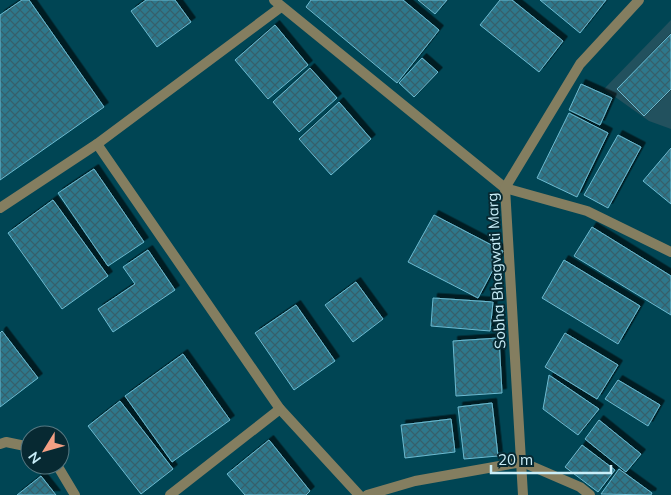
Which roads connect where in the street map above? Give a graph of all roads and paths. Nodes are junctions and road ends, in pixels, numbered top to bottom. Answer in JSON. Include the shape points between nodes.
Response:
{"nodes":[{"id":1,"x":639,"y":0,"type":"edge"},
{"id":2,"x":277,"y":4,"type":"edge"},
{"id":3,"x":97,"y":144,"type":"junction"},
{"id":4,"x":504,"y":188,"type":"junction"},
{"id":5,"x":0,"y":208,"type":"edge"},
{"id":6,"x":671,"y":252,"type":"edge"},
{"id":7,"x":280,"y":409,"type":"junction"},
{"id":8,"x":0,"y":444,"type":"edge"},
{"id":9,"x":20,"y":445,"type":"edge"},
{"id":10,"x":522,"y":462,"type":"junction"},
{"id":11,"x":63,"y":475,"type":"edge"},
{"id":12,"x":75,"y":495,"type":"edge"},
{"id":13,"x":170,"y":495,"type":"edge"},
{"id":14,"x":359,"y":495,"type":"edge"},
{"id":15,"x":367,"y":495,"type":"edge"},
{"id":16,"x":523,"y":495,"type":"edge"},
{"id":17,"x":590,"y":495,"type":"edge"}],
"edges":[{"from":1,"to":4,"type":"street","name":"Sobha Bhagwati Marg","via":[[580,64]]},
{"from":2,"to":3,"type":"street"},
{"from":2,"to":4,"type":"street"},
{"from":3,"to":5,"type":"street"},
{"from":3,"to":7,"type":"street"},
{"from":4,"to":6,"type":"street","via":[[587,212]]},
{"from":4,"to":10,"type":"street","name":"Sobha Bhagwati Marg"},
{"from":7,"to":13,"type":"street"},
{"from":7,"to":14,"type":"street"},
{"from":8,"to":9,"type":"street"},
{"from":10,"to":15,"type":"street","via":[[415,481]]},
{"from":10,"to":16,"type":"street","name":"Sobha Bhagwati Marg"},
{"from":10,"to":17,"type":"street","via":[[580,487]]},
{"from":11,"to":12,"type":"street"}]}
